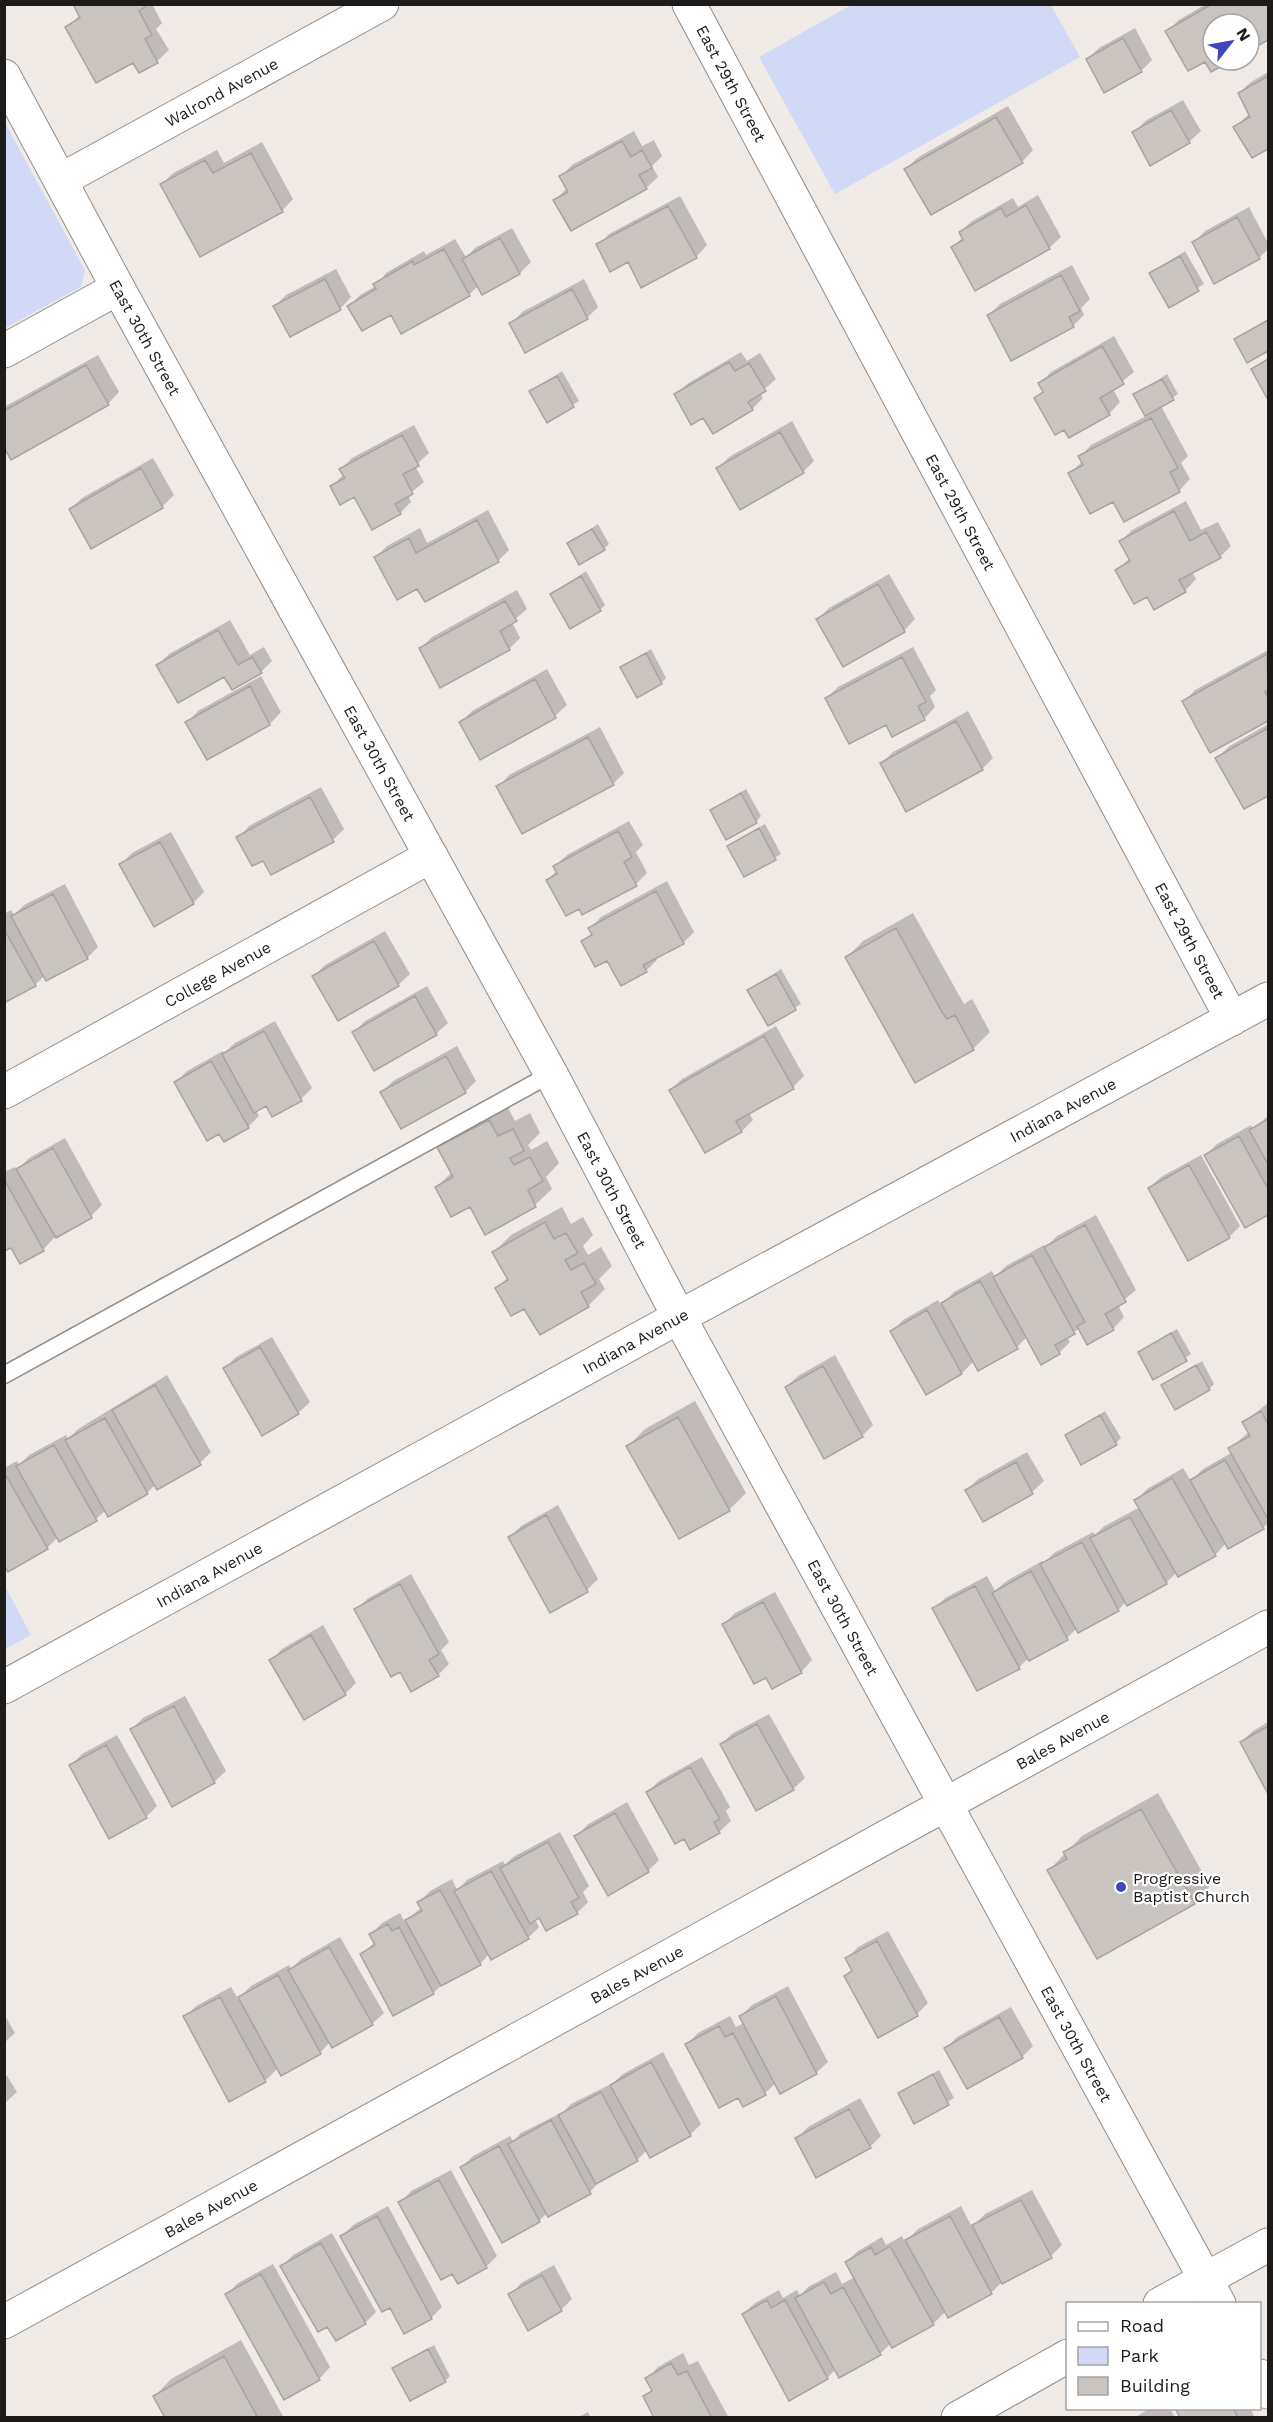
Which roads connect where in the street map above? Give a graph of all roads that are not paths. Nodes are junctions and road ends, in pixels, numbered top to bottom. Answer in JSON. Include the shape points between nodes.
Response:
{"nodes":[{"id":1,"x":382,"y":4,"type":"edge"},
{"id":2,"x":689,"y":4,"type":"edge"},
{"id":3,"x":4,"y":76,"type":"edge"},
{"id":4,"x":61,"y":180,"type":"junction"},
{"id":5,"x":117,"y":288,"type":"junction"},
{"id":6,"x":4,"y":351,"type":"edge"},
{"id":7,"x":431,"y":856,"type":"junction"},
{"id":8,"x":1269,"y":999,"type":"edge"},
{"id":9,"x":1232,"y":1019,"type":"junction"},
{"id":10,"x":551,"y":1074,"type":"junction"},
{"id":11,"x":4,"y":1092,"type":"edge"},
{"id":12,"x":679,"y":1317,"type":"junction"},
{"id":13,"x":4,"y":1375,"type":"edge"},
{"id":14,"x":1269,"y":1627,"type":"edge"},
{"id":15,"x":4,"y":1687,"type":"edge"},
{"id":16,"x":945,"y":1804,"type":"junction"},
{"id":17,"x":1269,"y":2245,"type":"edge"},
{"id":18,"x":1212,"y":2291,"type":"edge"},
{"id":19,"x":1168,"y":2302,"type":"edge"},
{"id":20,"x":4,"y":2322,"type":"edge"},
{"id":21,"x":1066,"y":2357,"type":"edge"},
{"id":22,"x":1261,"y":2378,"type":"edge"},
{"id":23,"x":1269,"y":2392,"type":"edge"},
{"id":24,"x":957,"y":2418,"type":"edge"}],
"edges":[{"from":1,"to":4,"type":"street","name":"Walrond Avenue"},
{"from":2,"to":9,"type":"street","name":"East 29th Street"},
{"from":3,"to":4,"type":"street","name":"East 30th Street"},
{"from":4,"to":5,"type":"street","name":"East 30th Street"},
{"from":5,"to":6,"type":"street"},
{"from":5,"to":7,"type":"street","name":"East 30th Street"},
{"from":7,"to":10,"type":"street","name":"East 30th Street"},
{"from":7,"to":11,"type":"street","name":"College Avenue"},
{"from":8,"to":9,"type":"street","name":"Indiana Avenue"},
{"from":9,"to":12,"type":"street","name":"Indiana Avenue"},
{"from":10,"to":12,"type":"street","name":"East 30th Street"},
{"from":10,"to":13,"type":"lane"},
{"from":12,"to":15,"type":"street","name":"Indiana Avenue"},
{"from":12,"to":16,"type":"street","name":"East 30th Street"},
{"from":14,"to":16,"type":"street","name":"Bales Avenue"},
{"from":16,"to":18,"type":"street","name":"East 30th Street"},
{"from":16,"to":20,"type":"street","name":"Bales Avenue"},
{"from":17,"to":18,"type":"street"},
{"from":18,"to":19,"type":"street"},
{"from":21,"to":24,"type":"street"},
{"from":22,"to":23,"type":"street"}]}
